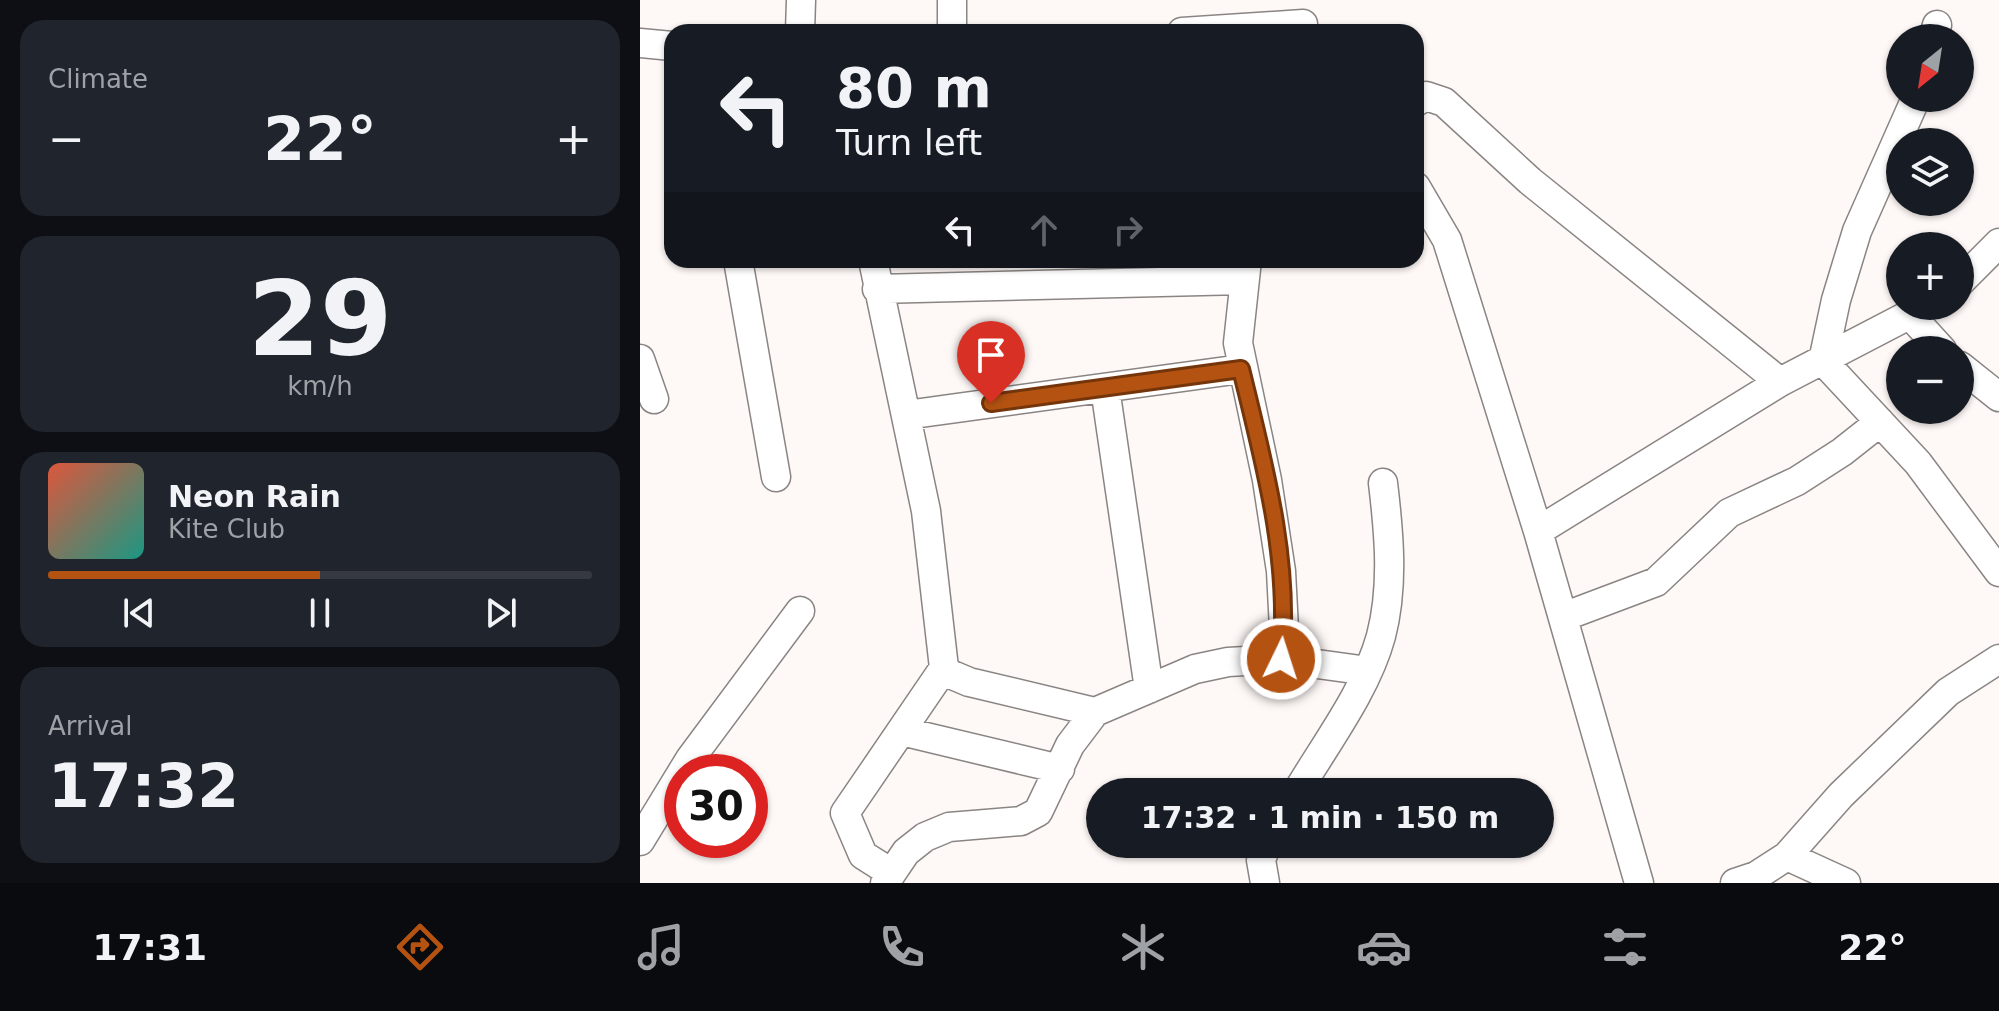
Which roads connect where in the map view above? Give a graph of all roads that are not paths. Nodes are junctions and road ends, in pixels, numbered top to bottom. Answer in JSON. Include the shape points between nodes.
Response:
{"nodes":[{"id":1,"x":801,"y":0,"type":"edge"},
{"id":2,"x":952,"y":0,"type":"edge"},
{"id":3,"x":1300,"y":19,"type":"edge"},
{"id":4,"x":800,"y":24,"type":"edge"},
{"id":5,"x":952,"y":24,"type":"edge"},
{"id":6,"x":1255,"y":24,"type":"edge"},
{"id":7,"x":640,"y":43,"type":"edge"},
{"id":8,"x":664,"y":45,"type":"edge"},
{"id":9,"x":1424,"y":97,"type":"edge"},
{"id":10,"x":1910,"y":112,"type":"edge"},
{"id":11,"x":1424,"y":197,"type":"edge"},
{"id":12,"x":1999,"y":243,"type":"edge"},
{"id":13,"x":739,"y":268,"type":"edge"},
{"id":14,"x":874,"y":268,"type":"edge"},
{"id":15,"x":1974,"y":268,"type":"edge"},
{"id":16,"x":1245,"y":270,"type":"edge"},
{"id":17,"x":877,"y":289,"type":"junction"},
{"id":18,"x":1901,"y":320,"type":"edge"},
{"id":19,"x":640,"y":359,"type":"edge"},
{"id":20,"x":1823,"y":361,"type":"junction"},
{"id":21,"x":1241,"y":369,"type":"junction"},
{"id":22,"x":1974,"y":377,"type":"edge"},
{"id":23,"x":1780,"y":382,"type":"junction"},
{"id":24,"x":1105,"y":388,"type":"junction"},
{"id":25,"x":1999,"y":397,"type":"edge"},
{"id":26,"x":654,"y":399,"type":"dead end"},
{"id":27,"x":906,"y":415,"type":"junction"},
{"id":28,"x":1880,"y":422,"type":"junction"},
{"id":29,"x":776,"y":477,"type":"dead end"},
{"id":30,"x":1383,"y":483,"type":"dead end"},
{"id":31,"x":1538,"y":531,"type":"junction"},
{"id":32,"x":1999,"y":572,"type":"edge"},
{"id":33,"x":800,"y":611,"type":"dead end"},
{"id":34,"x":1563,"y":617,"type":"junction"},
{"id":35,"x":1281,"y":659,"type":"junction"},
{"id":36,"x":1999,"y":659,"type":"edge"},
{"id":37,"x":944,"y":668,"type":"junction"},
{"id":38,"x":1368,"y":671,"type":"junction"},
{"id":39,"x":1149,"y":689,"type":"junction"},
{"id":40,"x":1095,"y":712,"type":"junction"},
{"id":41,"x":901,"y":731,"type":"junction"},
{"id":42,"x":1060,"y":769,"type":"junction"},
{"id":43,"x":1305,"y":778,"type":"edge"},
{"id":44,"x":640,"y":841,"type":"edge"},
{"id":45,"x":1787,"y":856,"type":"junction"},
{"id":46,"x":1262,"y":858,"type":"edge"},
{"id":47,"x":887,"y":877,"type":"edge"},
{"id":48,"x":1265,"y":883,"type":"edge"},
{"id":49,"x":1639,"y":883,"type":"edge"},
{"id":50,"x":1735,"y":883,"type":"edge"},
{"id":51,"x":1846,"y":883,"type":"edge"}],
"edges":[{"from":1,"to":4,"type":"street"},
{"from":2,"to":5,"type":"street"},
{"from":3,"to":6,"type":"street"},
{"from":7,"to":8,"type":"street"},
{"from":9,"to":23,"type":"street","via":[[1444,102],[1530,181]]},
{"from":10,"to":20,"type":"street","via":[[1857,231]]},
{"from":11,"to":31,"type":"street","via":[[1447,240]]},
{"from":12,"to":15,"type":"street"},
{"from":13,"to":29,"type":"street"},
{"from":14,"to":17,"type":"street"},
{"from":16,"to":17,"type":"street"},
{"from":16,"to":21,"type":"street","via":[[1238,343]]},
{"from":17,"to":27,"type":"street"},
{"from":18,"to":20,"type":"street"},
{"from":19,"to":26,"type":"street"},
{"from":20,"to":23,"type":"street"},
{"from":20,"to":28,"type":"street"},
{"from":21,"to":24,"type":"street"},
{"from":21,"to":35,"type":"street","via":[[1281,571]]},
{"from":22,"to":25,"type":"street"},
{"from":23,"to":31,"type":"street"},
{"from":24,"to":27,"type":"street"},
{"from":24,"to":39,"type":"street"},
{"from":27,"to":37,"type":"street","via":[[926,511]]},
{"from":28,"to":32,"type":"street","via":[[1918,463]]},
{"from":28,"to":34,"type":"street","via":[[1797,481],[1729,513],[1656,582]]},
{"from":30,"to":38,"type":"street","via":[[1390,539],[1388,596]]},
{"from":31,"to":34,"type":"street"},
{"from":33,"to":44,"type":"street","via":[[690,759]]},
{"from":34,"to":49,"type":"street"},
{"from":35,"to":38,"type":"street"},
{"from":35,"to":39,"type":"street","via":[[1195,669]]},
{"from":36,"to":45,"type":"street","via":[[1948,692],[1841,795]]},
{"from":37,"to":40,"type":"street","via":[[969,682]]},
{"from":37,"to":41,"type":"street"},
{"from":38,"to":43,"type":"street"},
{"from":39,"to":40,"type":"street"},
{"from":40,"to":42,"type":"street","via":[[1070,745]]},
{"from":41,"to":42,"type":"street"},
{"from":41,"to":47,"type":"street","via":[[845,813],[863,855]]},
{"from":42,"to":47,"type":"street","via":[[1038,812],[1021,821],[949,827],[915,845]]},
{"from":45,"to":50,"type":"street"},
{"from":45,"to":51,"type":"street"},
{"from":46,"to":48,"type":"street"}]}
